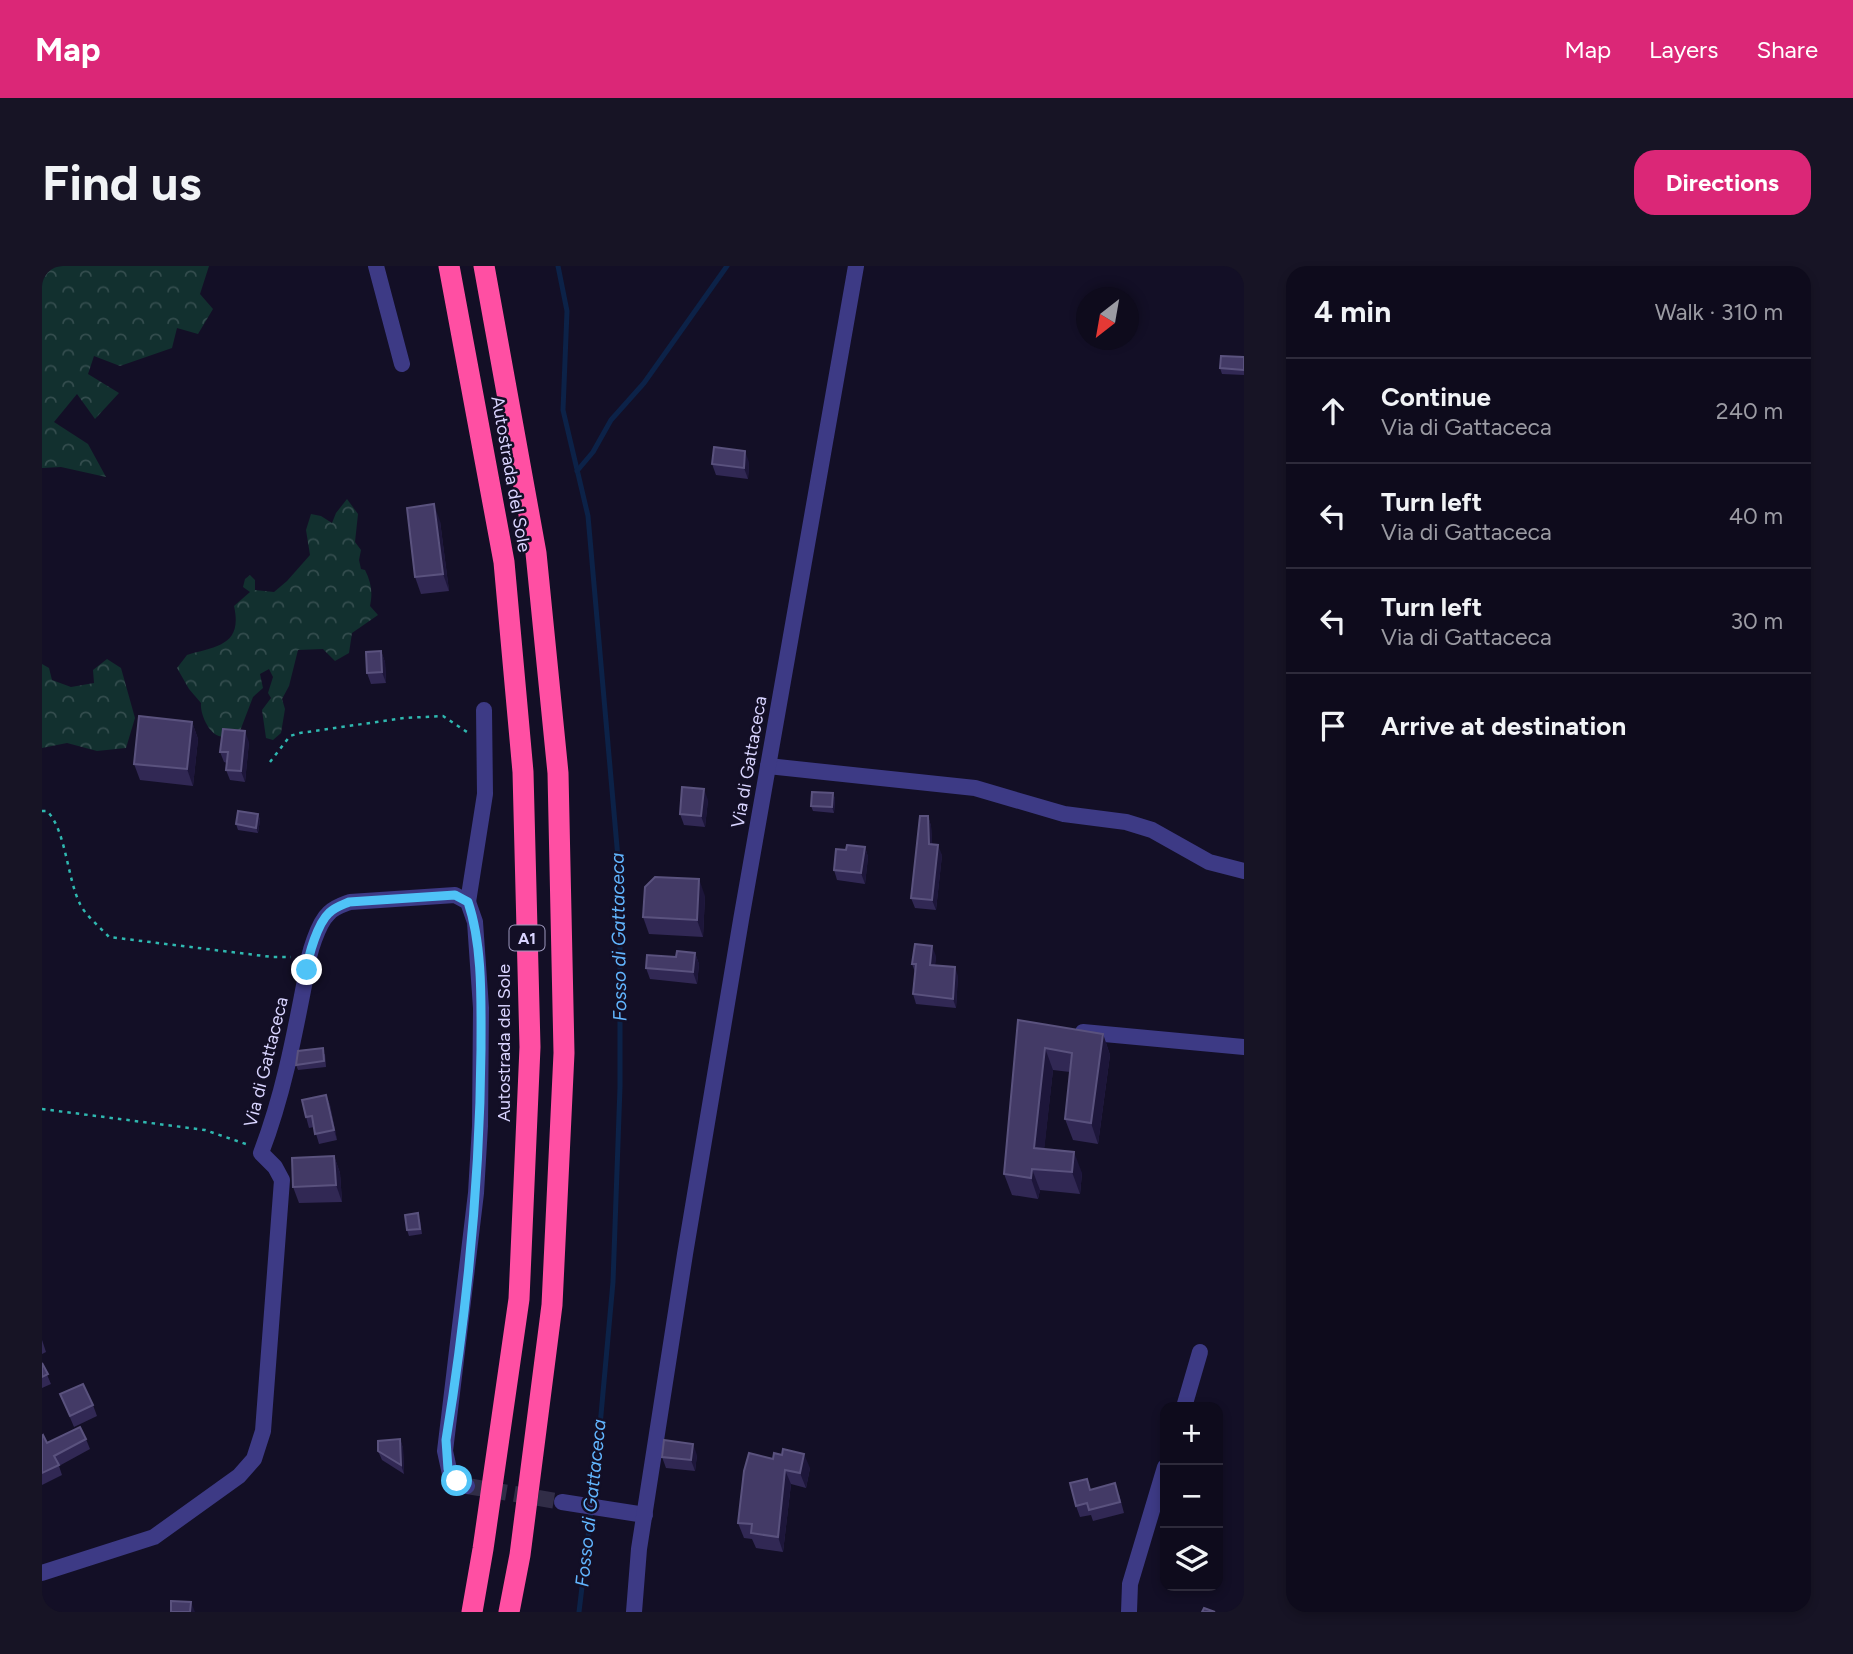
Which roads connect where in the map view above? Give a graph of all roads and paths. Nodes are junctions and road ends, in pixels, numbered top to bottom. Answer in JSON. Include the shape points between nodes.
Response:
{"nodes":[{"id":1,"x":376,"y":266,"type":"edge"},
{"id":2,"x":449,"y":266,"type":"edge"},
{"id":3,"x":484,"y":266,"type":"edge"},
{"id":4,"x":856,"y":266,"type":"edge"},
{"id":5,"x":402,"y":365,"type":"dead end"},
{"id":6,"x":484,"y":710,"type":"dead end"},
{"id":7,"x":485,"y":746,"type":"junction"},
{"id":8,"x":270,"y":762,"type":"dead end"},
{"id":9,"x":768,"y":766,"type":"junction"},
{"id":10,"x":42,"y":811,"type":"edge"},
{"id":11,"x":1244,"y":871,"type":"edge"},
{"id":12,"x":468,"y":902,"type":"junction"},
{"id":13,"x":308,"y":956,"type":"junction"},
{"id":14,"x":1078,"y":1032,"type":"edge"},
{"id":15,"x":1244,"y":1047,"type":"edge"},
{"id":16,"x":42,"y":1109,"type":"edge"},
{"id":17,"x":261,"y":1153,"type":"junction"},
{"id":18,"x":1200,"y":1352,"type":"dead end"},
{"id":19,"x":1185,"y":1402,"type":"edge"},
{"id":20,"x":1160,"y":1484,"type":"edge"},
{"id":21,"x":467,"y":1486,"type":"tunnel mouth"},
{"id":22,"x":562,"y":1502,"type":"tunnel mouth"},
{"id":23,"x":645,"y":1515,"type":"junction"},
{"id":24,"x":42,"y":1573,"type":"edge"},
{"id":25,"x":472,"y":1612,"type":"edge"},
{"id":26,"x":509,"y":1612,"type":"edge"},
{"id":27,"x":634,"y":1612,"type":"edge"},
{"id":28,"x":1129,"y":1612,"type":"edge"}],
"edges":[{"from":1,"to":5,"type":"street"},
{"from":2,"to":25,"type":"highway","name":"Autostrada del Sole","number":"A1","via":[[504,562],[523,772],[530,1047],[519,1299]]},
{"from":3,"to":26,"type":"highway","name":"Autostrada del Sole","number":"A1","via":[[536,552],[558,774],[564,1053],[552,1305]]},
{"from":4,"to":9,"type":"street","name":"Via di Gattaceca"},
{"from":6,"to":7,"type":"street"},
{"from":7,"to":8,"type":"path","via":[[443,716],[404,718],[290,736]]},
{"from":7,"to":12,"type":"street","via":[[485,794]]},
{"from":9,"to":11,"type":"street","via":[[975,788],[1064,814],[1152,830],[1209,862]]},
{"from":9,"to":23,"type":"street","name":"Via di Gattaceca"},
{"from":10,"to":13,"type":"path","via":[[57,821],[81,905],[109,937],[272,957]]},
{"from":12,"to":13,"type":"street","name":"Via di Gattaceca","via":[[455,895],[349,902],[326,915]]},
{"from":12,"to":21,"type":"street","via":[[475,922],[481,1007],[480,1126],[445,1451],[450,1474]]},
{"from":13,"to":17,"type":"street","name":"Via di Gattaceca","via":[[289,1063]]},
{"from":14,"to":15,"type":"street"},
{"from":16,"to":17,"type":"path","via":[[205,1130]]},
{"from":17,"to":24,"type":"street","name":"Via di Gattaceca","via":[[282,1180],[263,1431],[254,1459],[239,1476],[154,1537]]},
{"from":18,"to":19,"type":"street"},
{"from":20,"to":28,"type":"street","via":[[1130,1584]]},
{"from":22,"to":23,"type":"street"},
{"from":23,"to":27,"type":"street","name":"Via di Gattaceca"}]}
